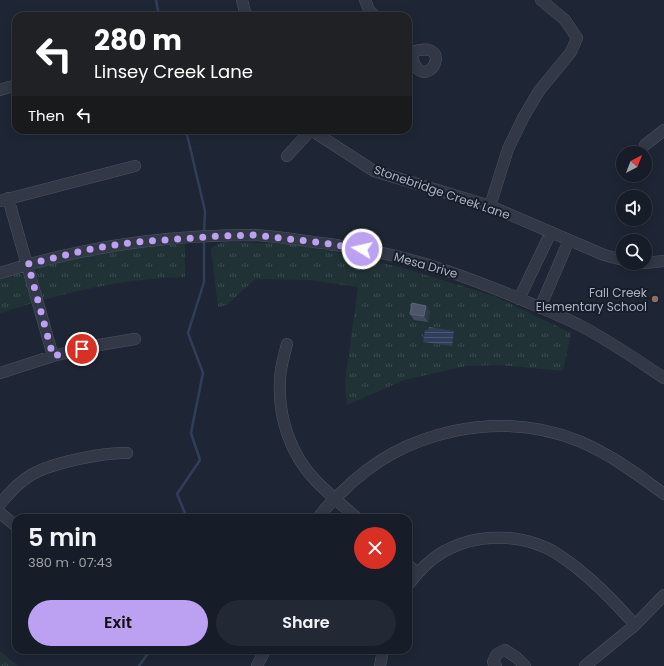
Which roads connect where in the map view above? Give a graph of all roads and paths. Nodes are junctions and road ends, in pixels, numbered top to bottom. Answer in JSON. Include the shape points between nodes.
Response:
{"nodes":[{"id":1,"x":242,"y":0,"type":"edge"},
{"id":2,"x":365,"y":0,"type":"edge"},
{"id":3,"x":541,"y":0,"type":"edge"},
{"id":4,"x":245,"y":12,"type":"edge"},
{"id":5,"x":371,"y":12,"type":"edge"},
{"id":6,"x":12,"y":86,"type":"edge"},
{"id":7,"x":0,"y":90,"type":"edge"},
{"id":8,"x":664,"y":130,"type":"edge"},
{"id":9,"x":307,"y":134,"type":"edge"},
{"id":10,"x":317,"y":134,"type":"edge"},
{"id":11,"x":645,"y":145,"type":"dead end"},
{"id":12,"x":287,"y":156,"type":"dead end"},
{"id":13,"x":135,"y":166,"type":"dead end"},
{"id":14,"x":4,"y":199,"type":"edge"},
{"id":15,"x":490,"y":206,"type":"junction"},
{"id":16,"x":551,"y":232,"type":"junction"},
{"id":17,"x":569,"y":240,"type":"junction"},
{"id":18,"x":616,"y":258,"type":"edge"},
{"id":19,"x":664,"y":261,"type":"edge"},
{"id":20,"x":652,"y":262,"type":"edge"},
{"id":21,"x":28,"y":264,"type":"junction"},
{"id":22,"x":0,"y":273,"type":"edge"},
{"id":23,"x":519,"y":299,"type":"junction"},
{"id":24,"x":540,"y":308,"type":"junction"},
{"id":25,"x":135,"y":339,"type":"dead end"},
{"id":26,"x":287,"y":344,"type":"dead end"},
{"id":27,"x":53,"y":356,"type":"junction"},
{"id":28,"x":0,"y":373,"type":"edge"},
{"id":29,"x":664,"y":378,"type":"edge"},
{"id":30,"x":127,"y":453,"type":"dead end"},
{"id":31,"x":664,"y":494,"type":"edge"},
{"id":32,"x":335,"y":498,"type":"junction"},
{"id":33,"x":0,"y":504,"type":"edge"},
{"id":34,"x":0,"y":513,"type":"edge"},
{"id":35,"x":321,"y":514,"type":"edge"},
{"id":36,"x":353,"y":514,"type":"edge"},
{"id":37,"x":12,"y":523,"type":"edge"},
{"id":38,"x":412,"y":570,"type":"edge"},
{"id":39,"x":417,"y":574,"type":"junction"},
{"id":40,"x":412,"y":580,"type":"edge"},
{"id":41,"x":664,"y":595,"type":"edge"},
{"id":42,"x":635,"y":625,"type":"junction"},
{"id":43,"x":263,"y":654,"type":"edge"},
{"id":44,"x":382,"y":654,"type":"edge"},
{"id":45,"x":257,"y":666,"type":"edge"},
{"id":46,"x":380,"y":666,"type":"edge"},
{"id":47,"x":496,"y":666,"type":"edge"},
{"id":48,"x":525,"y":666,"type":"edge"},
{"id":49,"x":585,"y":666,"type":"edge"}],
"edges":[{"from":1,"to":4,"type":"street"},
{"from":2,"to":5,"type":"street"},
{"from":3,"to":15,"type":"street","via":[[565,20],[577,38],[571,52],[539,91],[523,118],[508,150]]},
{"from":6,"to":7,"type":"street"},
{"from":8,"to":11,"type":"street"},
{"from":9,"to":12,"type":"street"},
{"from":10,"to":15,"type":"street","name":"Stonebridge Creek Lane","via":[[374,171]]},
{"from":13,"to":14,"type":"street"},
{"from":14,"to":21,"type":"street"},
{"from":15,"to":16,"type":"street","name":"Stonebridge Creek Lane"},
{"from":16,"to":17,"type":"street","name":"Stonebridge Creek Lane"},
{"from":16,"to":23,"type":"street"},
{"from":17,"to":18,"type":"street","name":"Stonebridge Creek Lane"},
{"from":17,"to":24,"type":"street"},
{"from":19,"to":20,"type":"street"},
{"from":21,"to":22,"type":"street","name":"Mesa Drive"},
{"from":21,"to":23,"type":"street","name":"Mesa Drive","via":[[95,248],[136,242],[254,235],[377,252],[430,265]]},
{"from":21,"to":27,"type":"street"},
{"from":23,"to":24,"type":"street","name":"Mesa Drive"},
{"from":24,"to":29,"type":"street","name":"Mesa Drive","via":[[582,327]]},
{"from":25,"to":27,"type":"street"},
{"from":26,"to":32,"type":"street","via":[[280,379],[281,411],[285,429],[301,462],[316,481]]},
{"from":27,"to":28,"type":"street"},
{"from":30,"to":33,"type":"street","via":[[110,453],[49,467],[25,479]]},
{"from":31,"to":32,"type":"street","via":[[607,455],[578,441],[529,428],[481,426],[433,436],[392,453],[371,466]]},
{"from":32,"to":35,"type":"street"},
{"from":32,"to":36,"type":"street"},
{"from":34,"to":37,"type":"street"},
{"from":38,"to":39,"type":"street"},
{"from":39,"to":40,"type":"street"},
{"from":39,"to":42,"type":"street","via":[[442,552],[462,543],[485,538],[526,541],[558,554],[583,573],[613,600]]},
{"from":41,"to":42,"type":"street"},
{"from":42,"to":49,"type":"street"},
{"from":43,"to":45,"type":"street"},
{"from":44,"to":46,"type":"street"},
{"from":47,"to":48,"type":"street","via":[[493,662],[497,654],[505,650]]}]}
